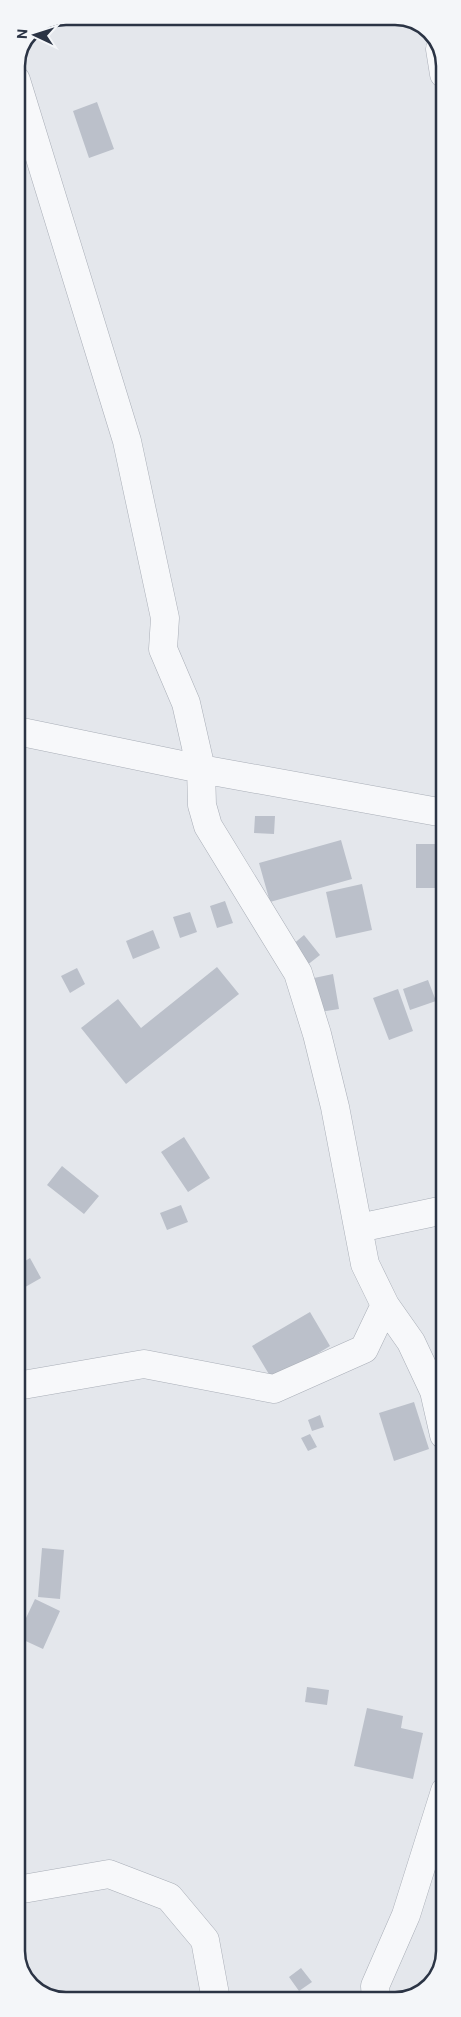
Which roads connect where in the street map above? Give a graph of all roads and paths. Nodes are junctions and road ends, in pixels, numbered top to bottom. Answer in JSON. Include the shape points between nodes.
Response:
{"nodes":[{"id":1,"x":25,"y":109,"type":"edge"},
{"id":2,"x":25,"y":733,"type":"edge"},
{"id":3,"x":201,"y":769,"type":"junction"},
{"id":4,"x":436,"y":812,"type":"edge"},
{"id":5,"x":436,"y":1212,"type":"edge"},
{"id":6,"x":359,"y":1228,"type":"junction"},
{"id":7,"x":385,"y":1305,"type":"junction"},
{"id":8,"x":25,"y":1385,"type":"edge"},
{"id":9,"x":436,"y":1399,"type":"edge"},
{"id":10,"x":436,"y":1820,"type":"edge"},
{"id":11,"x":25,"y":1889,"type":"edge"},
{"id":12,"x":215,"y":1992,"type":"edge"},
{"id":13,"x":375,"y":1992,"type":"edge"}],
"edges":[{"from":1,"to":3,"type":"street","via":[[127,441],[166,618],[163,649],[186,703]]},
{"from":2,"to":3,"type":"street"},
{"from":3,"to":4,"type":"street"},
{"from":3,"to":6,"type":"street","via":[[202,805],[208,826],[298,973],[335,1107]]},
{"from":5,"to":6,"type":"street"},
{"from":6,"to":7,"type":"street","via":[[366,1264]]},
{"from":7,"to":8,"type":"street","via":[[364,1349],[274,1389],[144,1364]]},
{"from":7,"to":9,"type":"street","via":[[411,1342]]},
{"from":10,"to":13,"type":"street","via":[[406,1915],[375,1986]]},
{"from":11,"to":12,"type":"street","via":[[109,1874],[169,1897],[206,1940]]}]}
